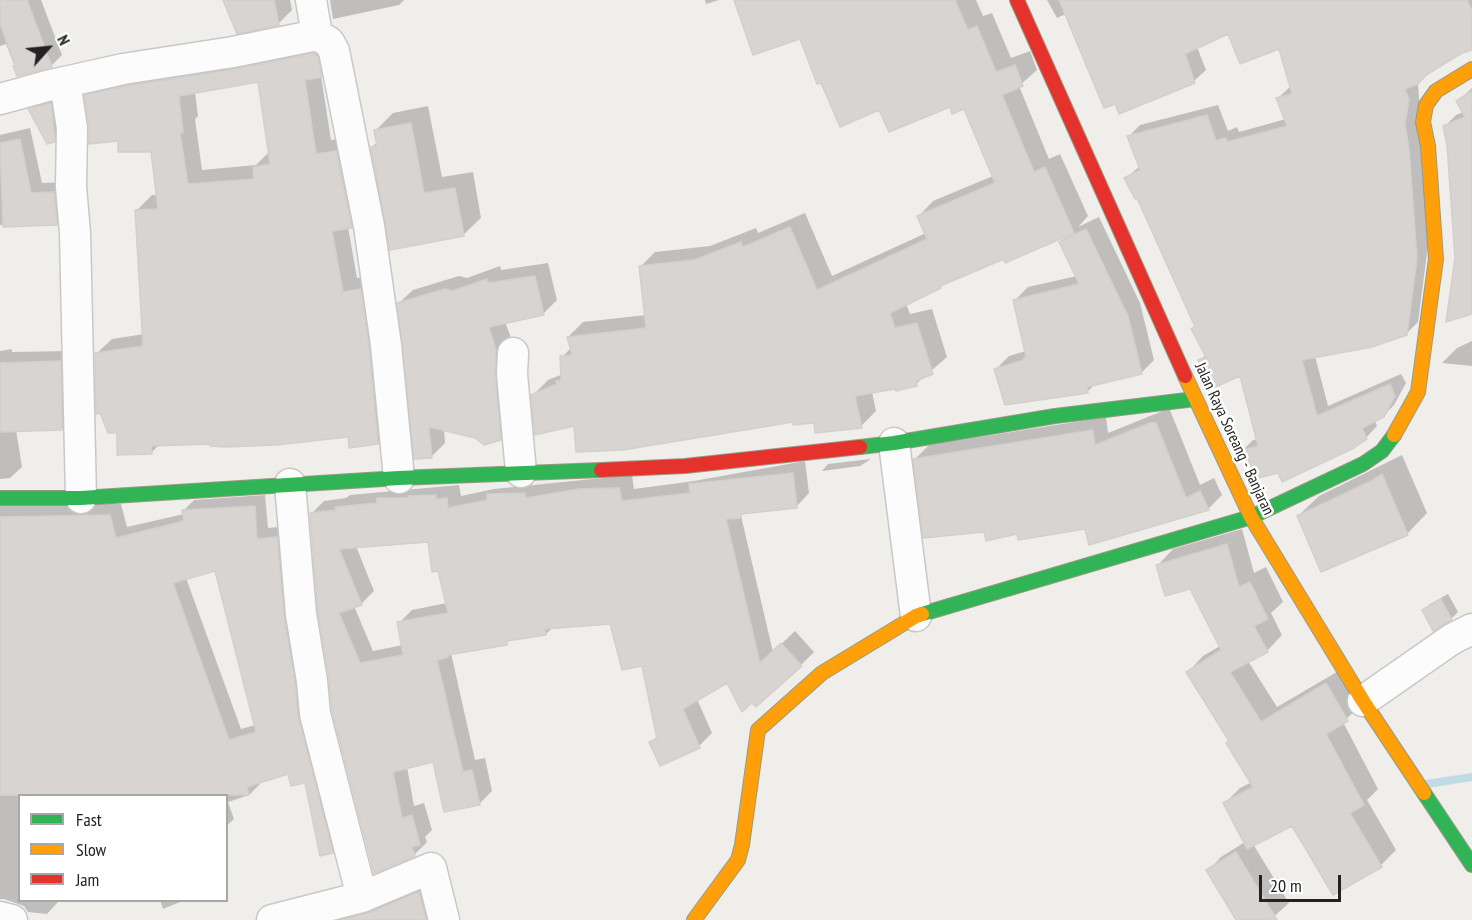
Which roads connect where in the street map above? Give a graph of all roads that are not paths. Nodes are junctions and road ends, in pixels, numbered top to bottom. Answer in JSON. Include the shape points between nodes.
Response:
{"nodes":[{"id":1,"x":311,"y":0,"type":"edge"},
{"id":2,"x":1017,"y":0,"type":"edge"},
{"id":3,"x":317,"y":35,"type":"junction"},
{"id":4,"x":1472,"y":69,"type":"edge"},
{"id":5,"x":65,"y":81,"type":"junction"},
{"id":6,"x":0,"y":99,"type":"edge"},
{"id":7,"x":513,"y":353,"type":"dead end"},
{"id":8,"x":1195,"y":399,"type":"junction"},
{"id":9,"x":894,"y":443,"type":"junction"},
{"id":10,"x":521,"y":472,"type":"junction"},
{"id":11,"x":399,"y":478,"type":"junction"},
{"id":12,"x":290,"y":484,"type":"junction"},
{"id":13,"x":0,"y":498,"type":"edge"},
{"id":14,"x":81,"y":498,"type":"junction"},
{"id":15,"x":1251,"y":517,"type":"junction"},
{"id":16,"x":916,"y":616,"type":"junction"},
{"id":17,"x":1472,"y":629,"type":"edge"},
{"id":18,"x":1363,"y":701,"type":"junction"},
{"id":19,"x":1472,"y":865,"type":"edge"},
{"id":20,"x":362,"y":897,"type":"junction"},
{"id":21,"x":0,"y":917,"type":"edge"},
{"id":22,"x":12,"y":920,"type":"edge"},
{"id":23,"x":272,"y":920,"type":"edge"},
{"id":24,"x":444,"y":920,"type":"edge"},
{"id":25,"x":694,"y":920,"type":"edge"}],
"edges":[{"from":1,"to":3,"type":"street"},
{"from":2,"to":8,"type":"street","name":"Jalan Raya Soreang - Banjaran"},
{"from":3,"to":5,"type":"street"},
{"from":3,"to":11,"type":"street","via":[[329,42],[334,51],[369,226]]},
{"from":4,"to":15,"type":"street","via":[[1436,92],[1426,105],[1423,122],[1437,259],[1418,392],[1382,451],[1363,464]]},
{"from":5,"to":6,"type":"street"},
{"from":5,"to":14,"type":"street","via":[[72,128]]},
{"from":7,"to":10,"type":"street"},
{"from":8,"to":9,"type":"street","via":[[1055,416]]},
{"from":8,"to":15,"type":"street","name":"Jalan Raya Soreang - Banjaran"},
{"from":9,"to":10,"type":"street","via":[[685,465]]},
{"from":9,"to":16,"type":"street"},
{"from":10,"to":11,"type":"street"},
{"from":11,"to":12,"type":"street"},
{"from":12,"to":14,"type":"street"},
{"from":12,"to":20,"type":"street","via":[[301,614],[315,714]]},
{"from":13,"to":14,"type":"street"},
{"from":15,"to":16,"type":"street"},
{"from":15,"to":18,"type":"street","name":"Jalan Raya Soreang - Banjaran"},
{"from":16,"to":25,"type":"street","via":[[822,673],[758,730],[738,860]]},
{"from":17,"to":18,"type":"street"},
{"from":18,"to":19,"type":"street","name":"Jalan Raya Soreang - Banjaran"},
{"from":20,"to":23,"type":"street"},
{"from":20,"to":24,"type":"street","via":[[430,868]]},
{"from":21,"to":22,"type":"street"}]}
